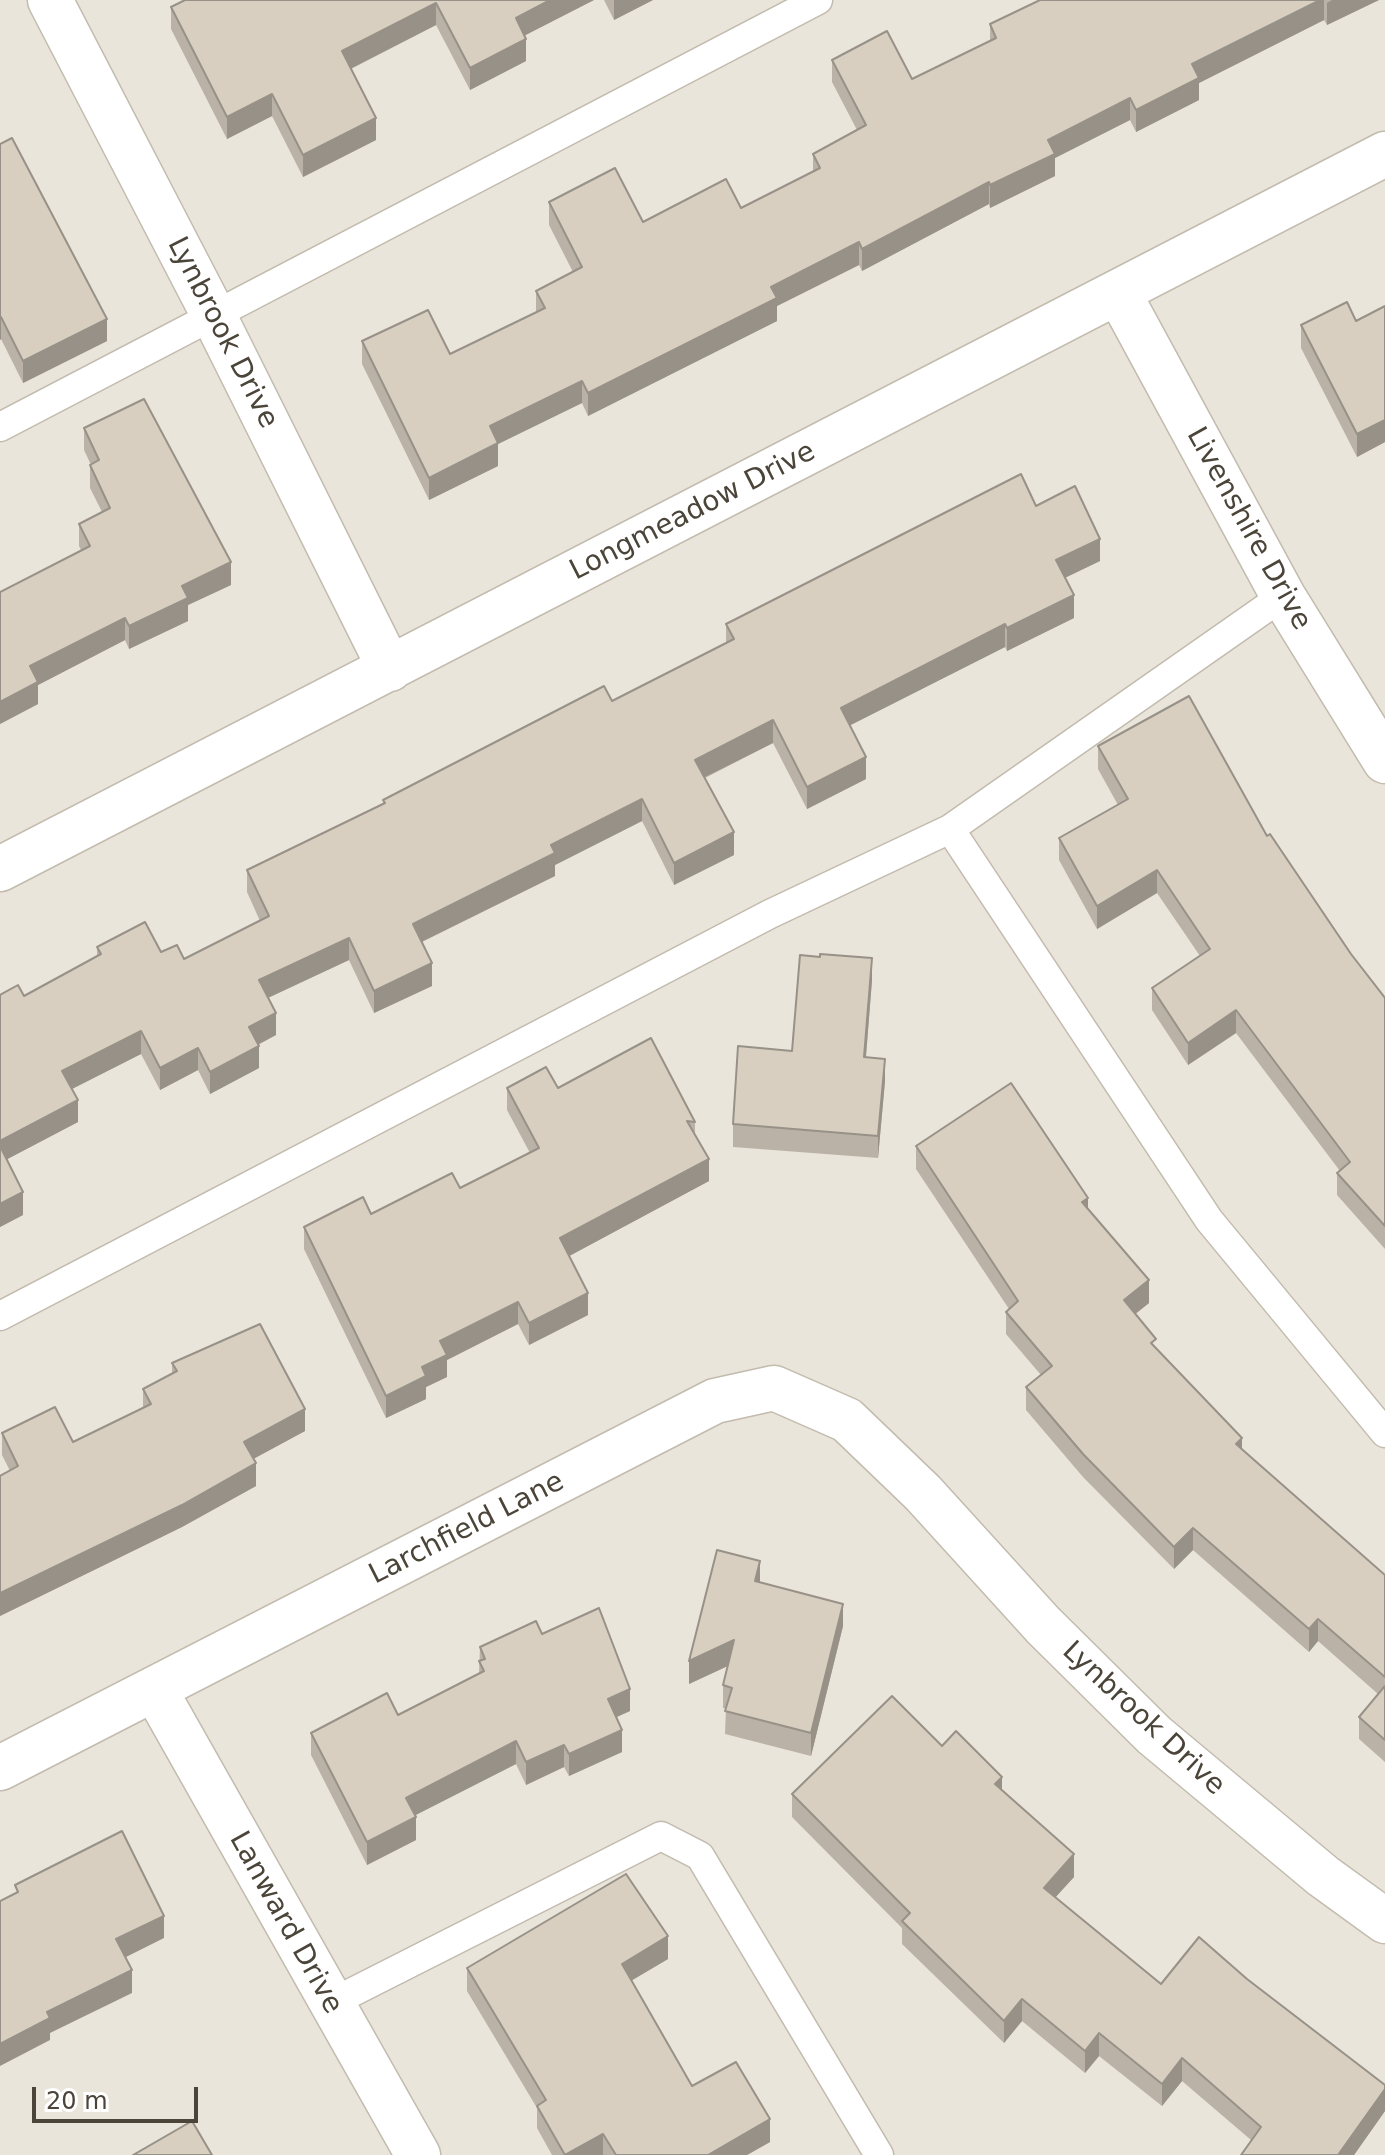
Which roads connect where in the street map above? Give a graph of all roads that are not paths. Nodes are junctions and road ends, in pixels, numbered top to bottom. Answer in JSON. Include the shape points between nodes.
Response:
{"nodes":[{"id":1,"x":50,"y":0,"type":"edge"},
{"id":2,"x":818,"y":0,"type":"edge"},
{"id":3,"x":1385,"y":154,"type":"edge"},
{"id":4,"x":1118,"y":292,"type":"junction"},
{"id":5,"x":214,"y":316,"type":"junction"},
{"id":6,"x":0,"y":427,"type":"edge"},
{"id":7,"x":1283,"y":596,"type":"junction"},
{"id":8,"x":390,"y":669,"type":"junction"},
{"id":9,"x":1385,"y":761,"type":"edge"},
{"id":10,"x":950,"y":829,"type":"junction"},
{"id":11,"x":0,"y":869,"type":"edge"},
{"id":12,"x":0,"y":1316,"type":"edge"},
{"id":13,"x":1385,"y":1433,"type":"edge"},
{"id":14,"x":923,"y":1493,"type":"joint"},
{"id":15,"x":155,"y":1690,"type":"junction"},
{"id":16,"x":0,"y":1768,"type":"edge"},
{"id":17,"x":1385,"y":1921,"type":"edge"},
{"id":18,"x":329,"y":2004,"type":"junction"},
{"id":19,"x":418,"y":2155,"type":"edge"},
{"id":20,"x":879,"y":2155,"type":"edge"}],
"edges":[{"from":1,"to":5,"type":"street","name":"Lynbrook Drive"},
{"from":2,"to":5,"type":"lane"},
{"from":3,"to":4,"type":"street","name":"Longmeadow Drive"},
{"from":4,"to":7,"type":"street","name":"Livenshire Drive"},
{"from":4,"to":8,"type":"street","name":"Longmeadow Drive"},
{"from":5,"to":6,"type":"lane"},
{"from":5,"to":8,"type":"street","name":"Lynbrook Drive"},
{"from":7,"to":9,"type":"street","name":"Livenshire Drive"},
{"from":7,"to":10,"type":"lane"},
{"from":8,"to":11,"type":"street","name":"Longmeadow Drive"},
{"from":10,"to":12,"type":"lane","via":[[770,914]]},
{"from":10,"to":13,"type":"lane","via":[[1209,1220]]},
{"from":14,"to":15,"type":"street","name":"Larchfield Lane","via":[[847,1420],[774,1388],[715,1401]]},
{"from":14,"to":17,"type":"street","name":"Lynbrook Drive","via":[[1043,1625],[1154,1735]]},
{"from":15,"to":16,"type":"street","name":"Larchfield Lane"},
{"from":15,"to":18,"type":"street","name":"Lanward Drive"},
{"from":18,"to":19,"type":"street","name":"Lanward Drive"},
{"from":18,"to":20,"type":"lane","via":[[661,1836],[700,1856]]}]}
